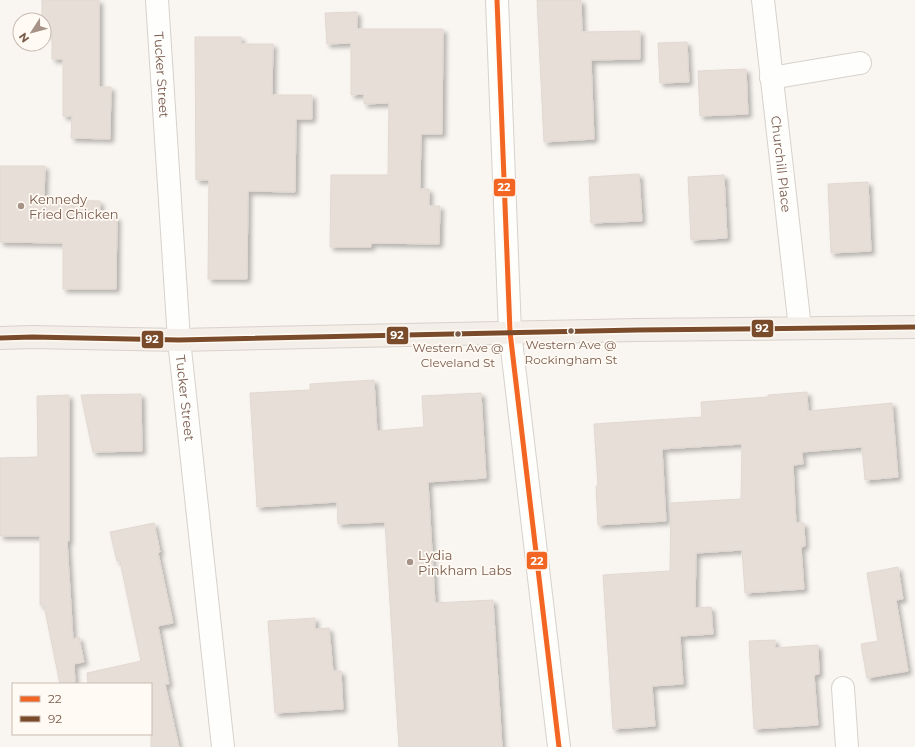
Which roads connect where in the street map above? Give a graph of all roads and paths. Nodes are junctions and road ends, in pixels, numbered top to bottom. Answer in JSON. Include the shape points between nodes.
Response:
{"nodes":[{"id":1,"x":157,"y":0,"type":"edge"},
{"id":2,"x":497,"y":0,"type":"edge"},
{"id":3,"x":766,"y":1,"type":"edge"},
{"id":4,"x":860,"y":63,"type":"dead end"},
{"id":5,"x":771,"y":78,"type":"junction"},
{"id":6,"x":915,"y":327,"type":"edge"},
{"id":7,"x":800,"y":328,"type":"junction"},
{"id":8,"x":510,"y":332,"type":"junction"},
{"id":9,"x":0,"y":338,"type":"edge"},
{"id":10,"x":179,"y":340,"type":"junction"},
{"id":11,"x":843,"y":688,"type":"dead end"},
{"id":12,"x":223,"y":747,"type":"edge"},
{"id":13,"x":559,"y":747,"type":"edge"},
{"id":14,"x":847,"y":747,"type":"edge"}],
"edges":[{"from":1,"to":10,"type":"street","name":"Tucker Street"},
{"from":2,"to":8,"type":"street"},
{"from":3,"to":5,"type":"street","name":"Churchill Place"},
{"from":4,"to":5,"type":"street"},
{"from":5,"to":7,"type":"street","name":"Churchill Place"},
{"from":6,"to":7,"type":"main road"},
{"from":7,"to":8,"type":"main road"},
{"from":8,"to":10,"type":"main road"},
{"from":8,"to":13,"type":"street"},
{"from":9,"to":10,"type":"main road"},
{"from":10,"to":12,"type":"street","name":"Tucker Street"},
{"from":11,"to":14,"type":"street"}]}
